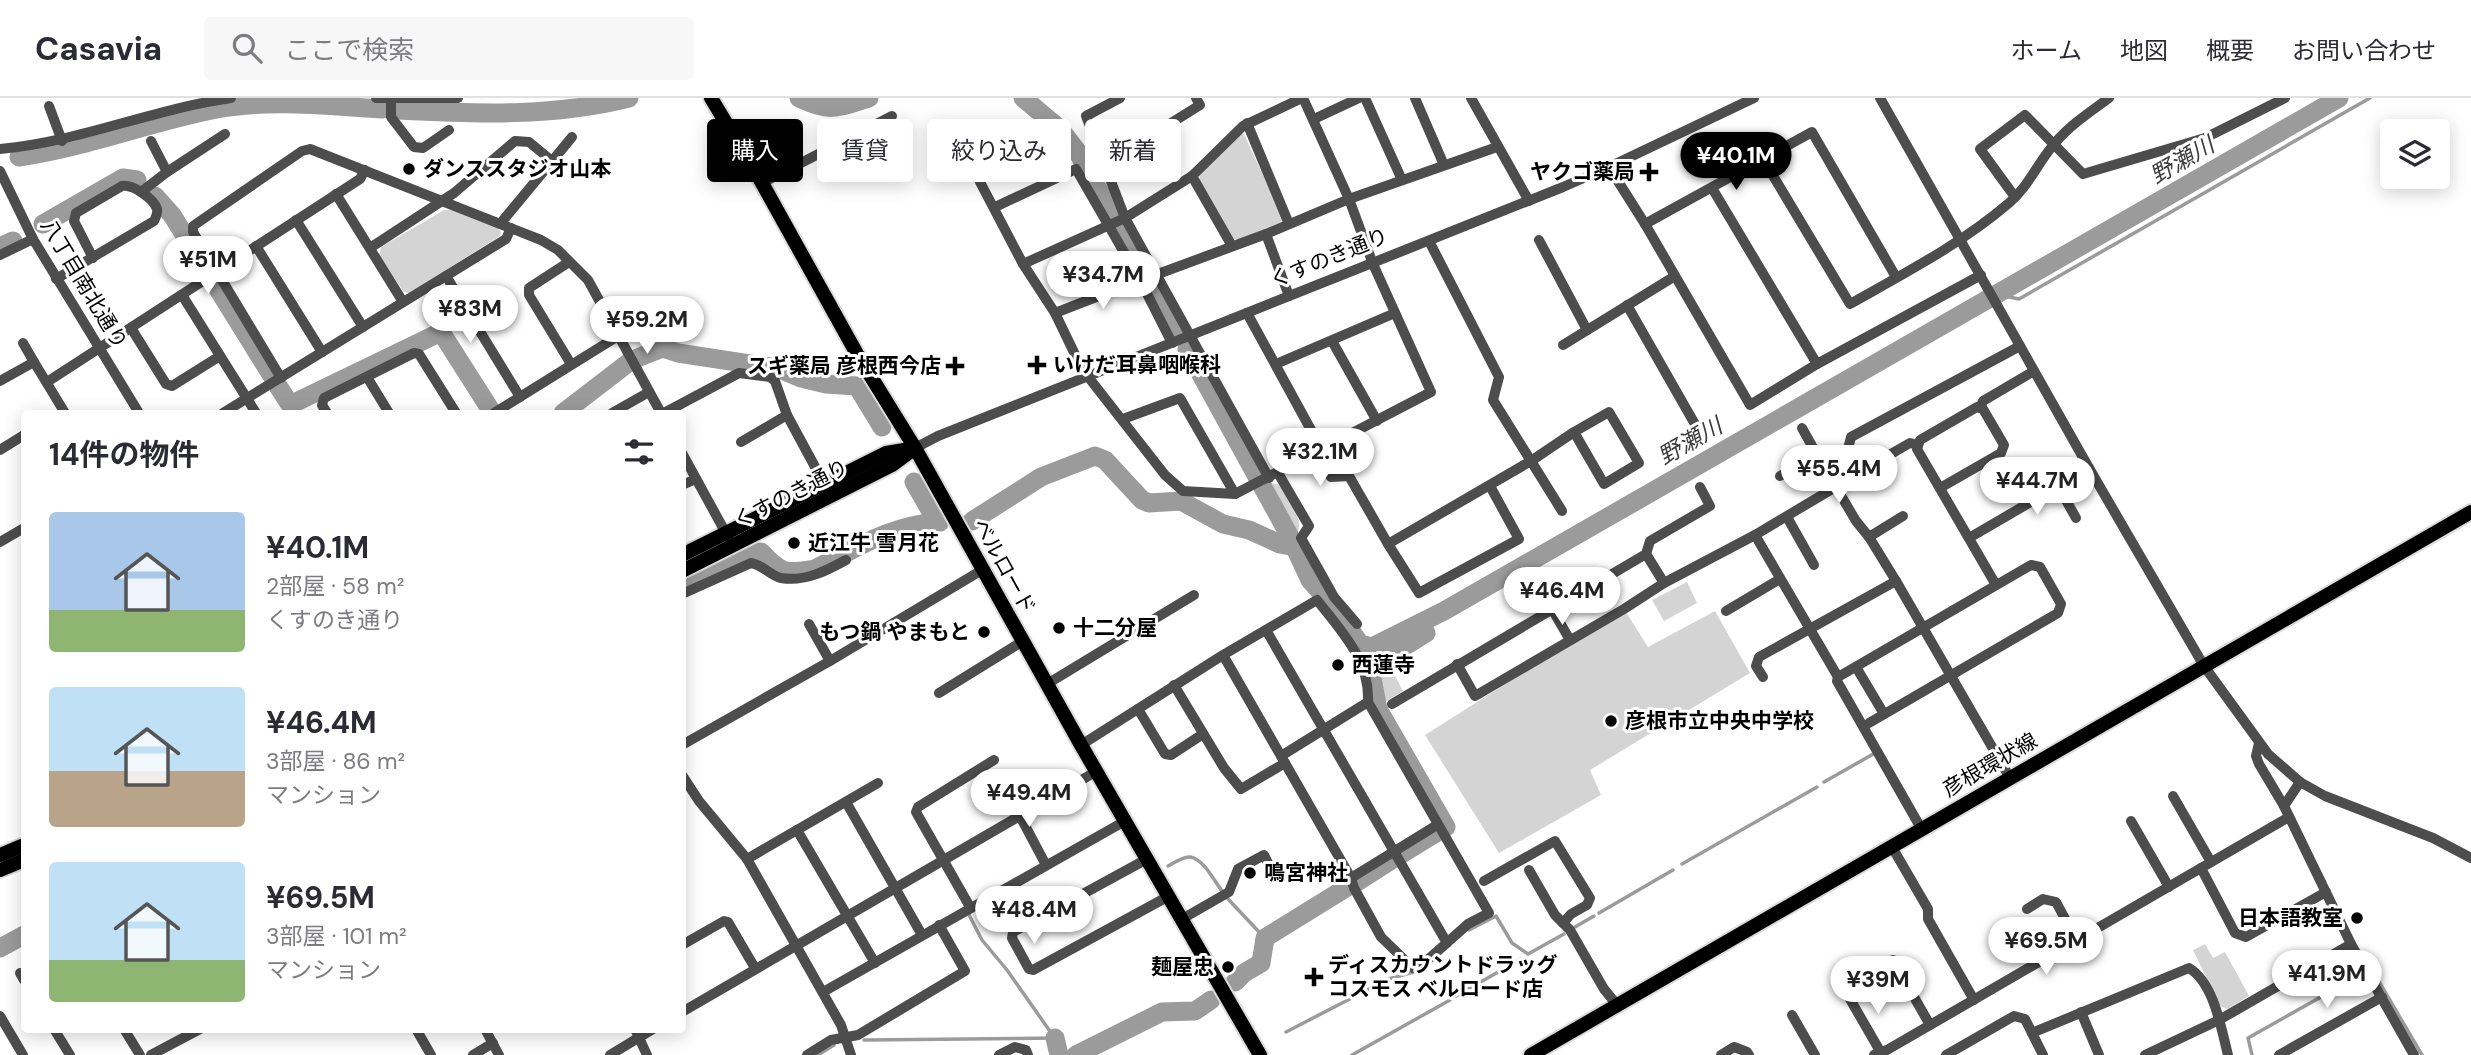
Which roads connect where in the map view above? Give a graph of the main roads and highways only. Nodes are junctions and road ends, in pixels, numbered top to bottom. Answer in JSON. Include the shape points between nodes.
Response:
{"nodes":[{"id":1,"x":711,"y":98,"type":"edge"},
{"id":2,"x":915,"y":448,"type":"junction"},
{"id":3,"x":2471,"y":512,"type":"edge"},
{"id":4,"x":730,"y":540,"type":"junction"},
{"id":5,"x":686,"y":554,"type":"edge"},
{"id":6,"x":686,"y":568,"type":"edge"},
{"id":7,"x":21,"y":846,"type":"edge"},
{"id":8,"x":0,"y":855,"type":"edge"},
{"id":9,"x":21,"y":861,"type":"edge"},
{"id":10,"x":0,"y":870,"type":"edge"},
{"id":11,"x":1261,"y":1055,"type":"edge"},
{"id":12,"x":1531,"y":1055,"type":"edge"}],
"edges":[{"from":1,"to":2,"type":"main road","name":"ベルロード"},
{"from":2,"to":4,"type":"main road","name":"くすのき通り","via":[[892,465]]},
{"from":2,"to":11,"type":"main road","name":"ベルロード"},
{"from":3,"to":12,"type":"main road","name":"彦根環状線"},
{"from":4,"to":5,"type":"main road","name":"くすのき通り"},
{"from":4,"to":6,"type":"main road","name":"くすのき通り"},
{"from":7,"to":8,"type":"main road"},
{"from":9,"to":10,"type":"main road"}]}
